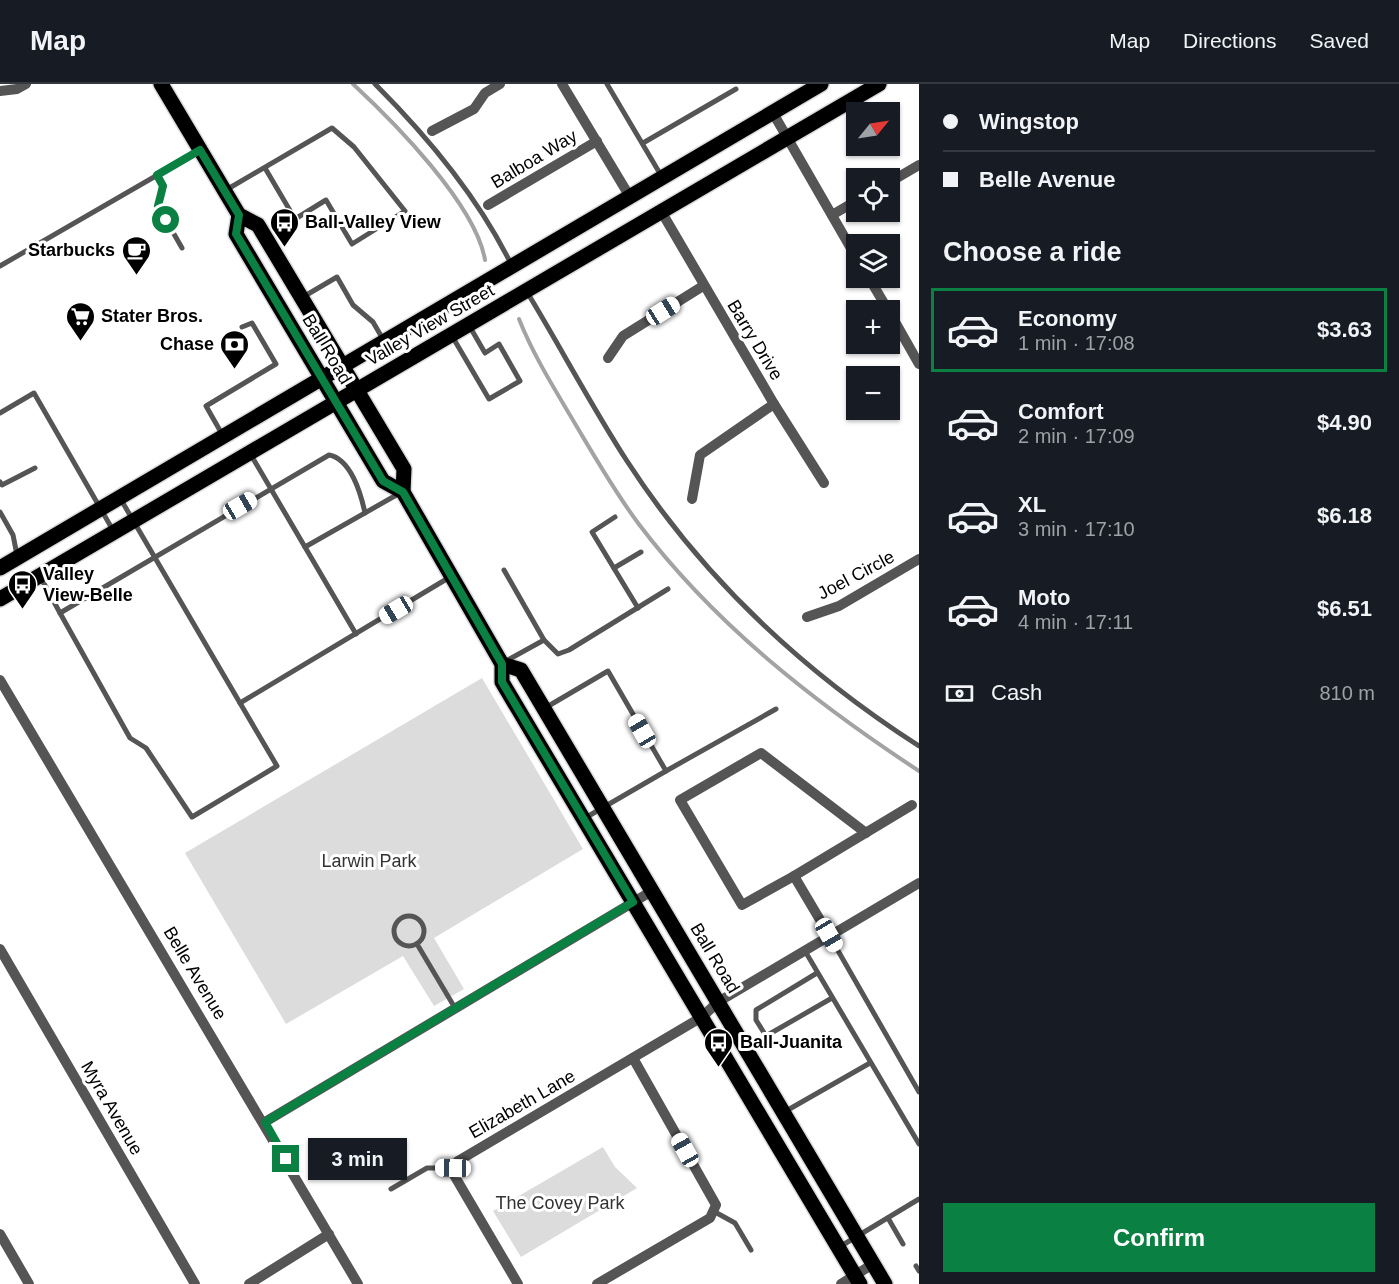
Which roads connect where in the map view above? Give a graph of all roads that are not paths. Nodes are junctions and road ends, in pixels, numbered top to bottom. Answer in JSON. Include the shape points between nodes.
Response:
{"nodes":[{"id":1,"x":26,"y":84,"type":"edge"},
{"id":2,"x":161,"y":84,"type":"edge"},
{"id":3,"x":375,"y":84,"type":"edge"},
{"id":4,"x":500,"y":84,"type":"edge"},
{"id":5,"x":562,"y":84,"type":"edge"},
{"id":6,"x":607,"y":84,"type":"edge"},
{"id":7,"x":821,"y":84,"type":"edge"},
{"id":8,"x":879,"y":84,"type":"edge"},
{"id":9,"x":736,"y":89,"type":"dead end"},
{"id":10,"x":0,"y":91,"type":"edge"},
{"id":11,"x":773,"y":113,"type":"junction"},
{"id":12,"x":432,"y":131,"type":"dead end"},
{"id":13,"x":787,"y":137,"type":"junction"},
{"id":14,"x":597,"y":141,"type":"junction"},
{"id":15,"x":643,"y":142,"type":"junction"},
{"id":16,"x":200,"y":150,"type":"junction"},
{"id":17,"x":919,"y":165,"type":"edge"},
{"id":18,"x":265,"y":168,"type":"junction"},
{"id":19,"x":157,"y":175,"type":"junction"},
{"id":20,"x":900,"y":176,"type":"edge"},
{"id":21,"x":662,"y":178,"type":"junction"},
{"id":22,"x":225,"y":191,"type":"junction"},
{"id":23,"x":630,"y":197,"type":"junction"},
{"id":24,"x":488,"y":205,"type":"dead end"},
{"id":25,"x":846,"y":207,"type":"edge"},
{"id":26,"x":661,"y":211,"type":"junction"},
{"id":27,"x":239,"y":215,"type":"junction"},
{"id":28,"x":832,"y":215,"type":"junction"},
{"id":29,"x":846,"y":240,"type":"edge"},
{"id":30,"x":182,"y":248,"type":"dead end"},
{"id":31,"x":0,"y":266,"type":"edge"},
{"id":32,"x":512,"y":266,"type":"junction"},
{"id":33,"x":703,"y":286,"type":"junction"},
{"id":34,"x":526,"y":291,"type":"junction"},
{"id":35,"x":302,"y":298,"type":"junction"},
{"id":36,"x":469,"y":325,"type":"junction"},
{"id":37,"x":242,"y":327,"type":"dead end"},
{"id":38,"x":900,"y":331,"type":"edge"},
{"id":39,"x":452,"y":335,"type":"junction"},
{"id":40,"x":384,"y":341,"type":"junction"},
{"id":41,"x":608,"y":358,"type":"dead end"},
{"id":42,"x":919,"y":364,"type":"edge"},
{"id":43,"x":342,"y":366,"type":"junction"},
{"id":44,"x":321,"y":378,"type":"junction"},
{"id":45,"x":357,"y":390,"type":"junction"},
{"id":46,"x":336,"y":403,"type":"junction"},
{"id":47,"x":774,"y":404,"type":"junction"},
{"id":48,"x":0,"y":413,"type":"edge"},
{"id":49,"x":223,"y":436,"type":"junction"},
{"id":50,"x":250,"y":454,"type":"junction"},
{"id":51,"x":35,"y":468,"type":"dead end"},
{"id":52,"x":824,"y":483,"type":"dead end"},
{"id":53,"x":1,"y":485,"type":"edge"},
{"id":54,"x":270,"y":489,"type":"junction"},
{"id":55,"x":403,"y":492,"type":"junction"},
{"id":56,"x":120,"y":497,"type":"junction"},
{"id":57,"x":692,"y":499,"type":"dead end"},
{"id":58,"x":101,"y":508,"type":"junction"},
{"id":59,"x":0,"y":512,"type":"edge"},
{"id":60,"x":365,"y":513,"type":"junction"},
{"id":61,"x":615,"y":518,"type":"dead end"},
{"id":62,"x":135,"y":522,"type":"junction"},
{"id":63,"x":115,"y":534,"type":"junction"},
{"id":64,"x":305,"y":547,"type":"junction"},
{"id":65,"x":641,"y":552,"type":"dead end"},
{"id":66,"x":154,"y":556,"type":"junction"},
{"id":67,"x":18,"y":557,"type":"junction"},
{"id":68,"x":919,"y":559,"type":"edge"},
{"id":69,"x":0,"y":568,"type":"edge"},
{"id":70,"x":614,"y":568,"type":"junction"},
{"id":71,"x":504,"y":570,"type":"dead end"},
{"id":72,"x":40,"y":576,"type":"junction"},
{"id":73,"x":452,"y":576,"type":"junction"},
{"id":74,"x":668,"y":589,"type":"dead end"},
{"id":75,"x":0,"y":599,"type":"edge"},
{"id":76,"x":638,"y":608,"type":"junction"},
{"id":77,"x":60,"y":613,"type":"junction"},
{"id":78,"x":807,"y":617,"type":"dead end"},
{"id":79,"x":356,"y":634,"type":"junction"},
{"id":80,"x":544,"y":640,"type":"junction"},
{"id":81,"x":502,"y":664,"type":"junction"},
{"id":82,"x":0,"y":680,"type":"edge"},
{"id":83,"x":240,"y":703,"type":"junction"},
{"id":84,"x":544,"y":708,"type":"junction"},
{"id":85,"x":776,"y":709,"type":"dead end"},
{"id":86,"x":919,"y":746,"type":"edge"},
{"id":87,"x":666,"y":771,"type":"junction"},
{"id":88,"x":912,"y":805,"type":"dead end"},
{"id":89,"x":603,"y":807,"type":"junction"},
{"id":90,"x":584,"y":819,"type":"junction"},
{"id":91,"x":866,"y":832,"type":"junction"},
{"id":92,"x":794,"y":876,"type":"junction"},
{"id":93,"x":919,"y":883,"type":"edge"},
{"id":94,"x":652,"y":891,"type":"junction"},
{"id":95,"x":633,"y":902,"type":"junction"},
{"id":96,"x":829,"y":935,"type":"junction"},
{"id":97,"x":417,"y":944,"type":"junction"},
{"id":98,"x":0,"y":950,"type":"edge"},
{"id":99,"x":805,"y":951,"type":"junction"},
{"id":100,"x":818,"y":973,"type":"junction"},
{"id":101,"x":832,"y":998,"type":"junction"},
{"id":102,"x":718,"y":1002,"type":"junction"},
{"id":103,"x":455,"y":1008,"type":"junction"},
{"id":104,"x":702,"y":1017,"type":"junction"},
{"id":105,"x":633,"y":1058,"type":"junction"},
{"id":106,"x":870,"y":1063,"type":"junction"},
{"id":107,"x":919,"y":1092,"type":"edge"},
{"id":108,"x":783,"y":1112,"type":"junction"},
{"id":109,"x":265,"y":1122,"type":"junction"},
{"id":110,"x":919,"y":1144,"type":"edge"},
{"id":111,"x":453,"y":1168,"type":"junction"},
{"id":112,"x":391,"y":1189,"type":"dead end"},
{"id":113,"x":919,"y":1199,"type":"edge"},
{"id":114,"x":715,"y":1212,"type":"junction"},
{"id":115,"x":888,"y":1218,"type":"junction"},
{"id":116,"x":0,"y":1234,"type":"edge"},
{"id":117,"x":329,"y":1234,"type":"junction"},
{"id":118,"x":857,"y":1237,"type":"junction"},
{"id":119,"x":903,"y":1244,"type":"dead end"},
{"id":120,"x":839,"y":1248,"type":"junction"},
{"id":121,"x":751,"y":1250,"type":"dead end"},
{"id":122,"x":873,"y":1264,"type":"junction"},
{"id":123,"x":858,"y":1280,"type":"edge"},
{"id":124,"x":29,"y":1284,"type":"edge"},
{"id":125,"x":195,"y":1284,"type":"edge"},
{"id":126,"x":249,"y":1284,"type":"edge"},
{"id":127,"x":358,"y":1284,"type":"edge"},
{"id":128,"x":518,"y":1284,"type":"edge"},
{"id":129,"x":597,"y":1284,"type":"edge"},
{"id":130,"x":841,"y":1284,"type":"edge"},
{"id":131,"x":885,"y":1284,"type":"edge"}],
"edges":[{"from":1,"to":10,"type":"street","via":[[8,92]]},
{"from":2,"to":16,"type":"main road","name":"Ball Road"},
{"from":3,"to":32,"type":"lane","via":[[450,170],[488,223]]},
{"from":4,"to":12,"type":"street","via":[[485,93],[474,109]]},
{"from":5,"to":14,"type":"street"},
{"from":6,"to":15,"type":"lane"},
{"from":7,"to":11,"type":"main road","name":"Valley View Street"},
{"from":8,"to":13,"type":"main road","name":"Valley View Street"},
{"from":9,"to":15,"type":"lane"},
{"from":11,"to":13,"type":"street"},
{"from":11,"to":21,"type":"main road","name":"Valley View Street"},
{"from":13,"to":26,"type":"main road","name":"Valley View Street"},
{"from":13,"to":28,"type":"street"},
{"from":14,"to":23,"type":"street"},
{"from":14,"to":24,"type":"street","name":"Balboa Way"},
{"from":15,"to":21,"type":"lane"},
{"from":16,"to":19,"type":"lane"},
{"from":16,"to":22,"type":"main road","name":"Ball Road"},
{"from":17,"to":20,"type":"street"},
{"from":18,"to":18,"type":"lane","via":[[332,128],[354,147],[405,211],[352,244],[326,200],[295,219]]},
{"from":18,"to":22,"type":"lane"},
{"from":19,"to":30,"type":"lane","via":[[163,186],[158,206]]},
{"from":19,"to":31,"type":"lane"},
{"from":21,"to":23,"type":"main road","name":"Valley View Street"},
{"from":22,"to":27,"type":"main road","name":"Ball Road"},
{"from":23,"to":32,"type":"main road","name":"Valley View Street"},
{"from":25,"to":28,"type":"street"},
{"from":26,"to":33,"type":"street","name":"Barry Drive"},
{"from":26,"to":34,"type":"main road","name":"Valley View Street"},
{"from":27,"to":35,"type":"main road","name":"Ball Road","via":[[258,225]]},
{"from":27,"to":44,"type":"main road","name":"Ball Road","via":[[236,234]]},
{"from":28,"to":29,"type":"street"},
{"from":32,"to":40,"type":"main road","name":"Valley View Street"},
{"from":33,"to":41,"type":"street","via":[[623,336]]},
{"from":33,"to":47,"type":"street","name":"Barry Drive"},
{"from":34,"to":36,"type":"main road","name":"Valley View Street"},
{"from":34,"to":86,"type":"lane","via":[[627,461],[714,575],[781,643],[850,699]]},
{"from":35,"to":40,"type":"lane","via":[[337,277],[353,305],[373,322]]},
{"from":35,"to":43,"type":"main road","name":"Ball Road"},
{"from":36,"to":39,"type":"main road","name":"Valley View Street"},
{"from":36,"to":39,"type":"lane","via":[[485,353],[499,344],[520,381],[489,399]]},
{"from":37,"to":49,"type":"lane","via":[[252,323],[276,364],[206,406]]},
{"from":38,"to":42,"type":"street"},
{"from":39,"to":45,"type":"main road","name":"Valley View Street"},
{"from":40,"to":43,"type":"main road","name":"Valley View Street"},
{"from":43,"to":44,"type":"main road","name":"Valley View Street"},
{"from":43,"to":45,"type":"main road","name":"Ball Road"},
{"from":44,"to":46,"type":"main road","name":"Ball Road"},
{"from":44,"to":49,"type":"main road","name":"Valley View Street"},
{"from":45,"to":46,"type":"main road","name":"Valley View Street"},
{"from":45,"to":55,"type":"main road","name":"Ball Road","via":[[404,469]]},
{"from":46,"to":50,"type":"main road","name":"Valley View Street"},
{"from":46,"to":55,"type":"main road","name":"Ball Road","via":[[383,481]]},
{"from":47,"to":52,"type":"street","name":"Barry Drive"},
{"from":47,"to":57,"type":"street","via":[[700,455]]},
{"from":48,"to":58,"type":"lane","via":[[34,393]]},
{"from":49,"to":56,"type":"main road","name":"Valley View Street"},
{"from":50,"to":54,"type":"lane"},
{"from":50,"to":62,"type":"main road","name":"Valley View Street"},
{"from":51,"to":53,"type":"lane"},
{"from":54,"to":60,"type":"lane","via":[[329,455],[336,456],[360,493]]},
{"from":54,"to":64,"type":"lane"},
{"from":54,"to":66,"type":"lane"},
{"from":55,"to":60,"type":"lane"},
{"from":55,"to":73,"type":"main road","name":"Ball Road"},
{"from":56,"to":58,"type":"main road","name":"Valley View Street"},
{"from":56,"to":62,"type":"lane"},
{"from":58,"to":63,"type":"lane"},
{"from":58,"to":67,"type":"main road","name":"Valley View Street"},
{"from":59,"to":67,"type":"lane","via":[[13,535]]},
{"from":60,"to":64,"type":"lane"},
{"from":61,"to":70,"type":"lane","via":[[592,532]]},
{"from":62,"to":63,"type":"main road","name":"Valley View Street"},
{"from":62,"to":66,"type":"lane"},
{"from":63,"to":72,"type":"main road","name":"Valley View Street"},
{"from":64,"to":79,"type":"lane"},
{"from":65,"to":70,"type":"lane"},
{"from":66,"to":77,"type":"lane"},
{"from":66,"to":83,"type":"lane"},
{"from":67,"to":69,"type":"main road","name":"Valley View Street"},
{"from":68,"to":78,"type":"street","name":"Joel Circle","via":[[839,606]]},
{"from":70,"to":76,"type":"lane"},
{"from":71,"to":80,"type":"lane"},
{"from":72,"to":75,"type":"main road","name":"Valley View Street"},
{"from":72,"to":77,"type":"lane"},
{"from":73,"to":79,"type":"lane"},
{"from":73,"to":81,"type":"main road","name":"Ball Road"},
{"from":74,"to":76,"type":"lane"},
{"from":76,"to":80,"type":"lane","via":[[558,654]]},
{"from":77,"to":83,"type":"lane","via":[[130,738],[146,748],[192,818],[277,766]]},
{"from":79,"to":83,"type":"lane"},
{"from":80,"to":81,"type":"lane"},
{"from":81,"to":84,"type":"main road","name":"Ball Road","via":[[521,670]]},
{"from":81,"to":90,"type":"main road","name":"Ball Road","via":[[502,682]]},
{"from":82,"to":109,"type":"street","name":"Belle Avenue"},
{"from":84,"to":87,"type":"lane","via":[[608,671]]},
{"from":84,"to":89,"type":"main road","name":"Ball Road"},
{"from":85,"to":87,"type":"lane"},
{"from":87,"to":89,"type":"lane"},
{"from":88,"to":91,"type":"street"},
{"from":89,"to":90,"type":"lane"},
{"from":89,"to":94,"type":"main road","name":"Ball Road"},
{"from":90,"to":95,"type":"main road","name":"Ball Road"},
{"from":91,"to":92,"type":"street"},
{"from":91,"to":92,"type":"street","via":[[761,753],[680,800],[742,905]]},
{"from":92,"to":96,"type":"street"},
{"from":93,"to":96,"type":"street","name":"Elizabeth Lane"},
{"from":94,"to":95,"type":"street"},
{"from":94,"to":102,"type":"main road","name":"Ball Road"},
{"from":95,"to":103,"type":"street"},
{"from":95,"to":104,"type":"main road","name":"Ball Road"},
{"from":96,"to":99,"type":"street","name":"Elizabeth Lane"},
{"from":96,"to":107,"type":"lane"},
{"from":97,"to":97,"type":"lane","via":[[424,932],[422,922],[410,915],[400,918],[394,926],[398,941],[406,946]]},
{"from":97,"to":103,"type":"lane"},
{"from":98,"to":125,"type":"street","name":"Myra Avenue"},
{"from":99,"to":100,"type":"lane"},
{"from":99,"to":102,"type":"street","name":"Elizabeth Lane"},
{"from":100,"to":101,"type":"lane"},
{"from":100,"to":101,"type":"lane","via":[[756,1010],[756,1020],[766,1036]]},
{"from":101,"to":106,"type":"lane"},
{"from":102,"to":104,"type":"street","name":"Elizabeth Lane"},
{"from":102,"to":108,"type":"main road","name":"Ball Road"},
{"from":103,"to":109,"type":"street"},
{"from":104,"to":105,"type":"street","name":"Elizabeth Lane"},
{"from":104,"to":120,"type":"main road","name":"Ball Road"},
{"from":105,"to":111,"type":"street","name":"Elizabeth Lane","via":[[458,1161]]},
{"from":105,"to":114,"type":"street","via":[[716,1205]]},
{"from":106,"to":108,"type":"lane"},
{"from":106,"to":110,"type":"lane"},
{"from":108,"to":118,"type":"main road","name":"Ball Road"},
{"from":109,"to":117,"type":"street","name":"Belle Avenue"},
{"from":111,"to":112,"type":"lane","via":[[427,1168]]},
{"from":111,"to":128,"type":"street"},
{"from":113,"to":115,"type":"lane"},
{"from":114,"to":121,"type":"lane","via":[[735,1223]]},
{"from":114,"to":129,"type":"street"},
{"from":115,"to":118,"type":"lane"},
{"from":115,"to":119,"type":"lane"},
{"from":116,"to":124,"type":"street"},
{"from":117,"to":126,"type":"street"},
{"from":117,"to":127,"type":"street","name":"Belle Avenue"},
{"from":118,"to":120,"type":"lane"},
{"from":118,"to":122,"type":"main road","name":"Ball Road"},
{"from":120,"to":123,"type":"main road","name":"Ball Road"},
{"from":122,"to":123,"type":"street"},
{"from":122,"to":131,"type":"main road","name":"Ball Road"},
{"from":123,"to":130,"type":"street"}]}
